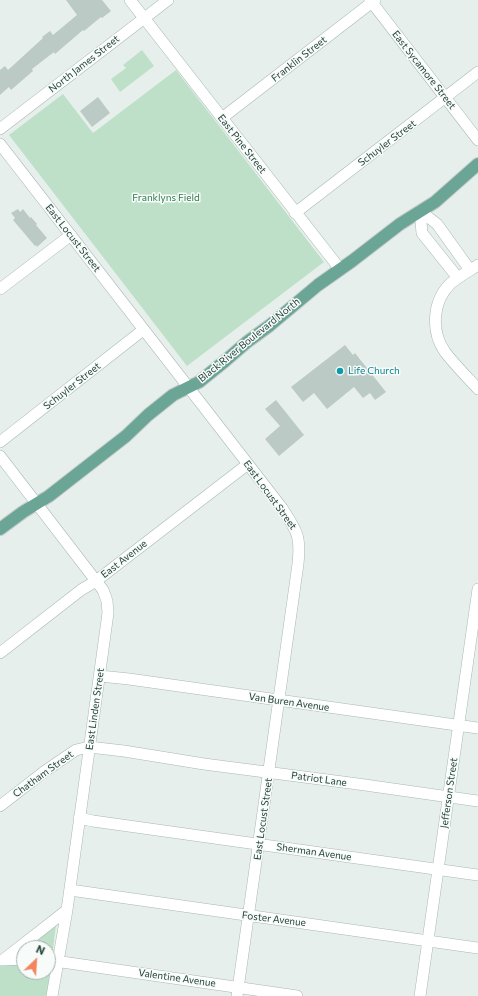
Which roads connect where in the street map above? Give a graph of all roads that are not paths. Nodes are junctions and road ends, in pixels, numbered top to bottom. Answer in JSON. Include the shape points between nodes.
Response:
{"nodes":[{"id":1,"x":130,"y":0,"type":"edge"},
{"id":2,"x":168,"y":0,"type":"edge"},
{"id":3,"x":372,"y":1,"type":"edge"},
{"id":4,"x":144,"y":18,"type":"junction"},
{"id":5,"x":478,"y":72,"type":"edge"},
{"id":6,"x":445,"y":98,"type":"junction"},
{"id":7,"x":222,"y":118,"type":"junction"},
{"id":8,"x":0,"y":128,"type":"edge"},
{"id":9,"x":478,"y":140,"type":"edge"},
{"id":10,"x":0,"y":144,"type":"edge"},
{"id":11,"x":478,"y":164,"type":"edge"},
{"id":12,"x":420,"y":211,"type":"junction"},
{"id":13,"x":295,"y":213,"type":"junction"},
{"id":14,"x":71,"y":235,"type":"junction"},
{"id":15,"x":474,"y":268,"type":"edge"},
{"id":16,"x":340,"y":269,"type":"junction"},
{"id":17,"x":458,"y":278,"type":"junction"},
{"id":18,"x":0,"y":290,"type":"edge"},
{"id":19,"x":143,"y":330,"type":"junction"},
{"id":20,"x":188,"y":388,"type":"junction"},
{"id":21,"x":478,"y":389,"type":"edge"},
{"id":22,"x":0,"y":442,"type":"edge"},
{"id":23,"x":0,"y":456,"type":"edge"},
{"id":24,"x":248,"y":464,"type":"junction"},
{"id":25,"x":37,"y":504,"type":"junction"},
{"id":26,"x":0,"y":529,"type":"edge"},
{"id":27,"x":96,"y":581,"type":"junction"},
{"id":28,"x":478,"y":590,"type":"edge"},
{"id":29,"x":0,"y":653,"type":"edge"},
{"id":30,"x":100,"y":676,"type":"junction"},
{"id":31,"x":278,"y":700,"type":"junction"},
{"id":32,"x":458,"y":725,"type":"junction"},
{"id":33,"x":478,"y":728,"type":"edge"},
{"id":34,"x":89,"y":747,"type":"junction"},
{"id":35,"x":269,"y":772,"type":"junction"},
{"id":36,"x":448,"y":797,"type":"junction"},
{"id":37,"x":478,"y":801,"type":"edge"},
{"id":38,"x":0,"y":806,"type":"edge"},
{"id":39,"x":80,"y":818,"type":"junction"},
{"id":40,"x":259,"y":844,"type":"junction"},
{"id":41,"x":438,"y":869,"type":"junction"},
{"id":42,"x":478,"y":875,"type":"edge"},
{"id":43,"x":70,"y":890,"type":"junction"},
{"id":44,"x":67,"y":910,"type":"junction"},
{"id":45,"x":249,"y":916,"type":"junction"},
{"id":46,"x":428,"y":941,"type":"junction"},
{"id":47,"x":478,"y":948,"type":"edge"},
{"id":48,"x":56,"y":950,"type":"edge"},
{"id":49,"x":16,"y":960,"type":"edge"},
{"id":50,"x":2,"y":961,"type":"edge"},
{"id":51,"x":56,"y":961,"type":"edge"},
{"id":52,"x":52,"y":980,"type":"edge"},
{"id":53,"x":238,"y":991,"type":"edge"},
{"id":54,"x":52,"y":996,"type":"edge"},
{"id":55,"x":297,"y":996,"type":"edge"},
{"id":56,"x":420,"y":996,"type":"edge"}],
"edges":[{"from":1,"to":4,"type":"street","name":"East Pine Street"},
{"from":2,"to":4,"type":"street","name":"North James Street"},
{"from":3,"to":6,"type":"street","name":"East Sycamore Street"},
{"from":3,"to":7,"type":"street","name":"Franklin Street"},
{"from":4,"to":7,"type":"street","name":"East Pine Street"},
{"from":4,"to":8,"type":"street","name":"North James Street"},
{"from":5,"to":6,"type":"street","name":"Schuyler Street"},
{"from":6,"to":9,"type":"street","name":"East Sycamore Street"},
{"from":6,"to":13,"type":"street","name":"Schuyler Street"},
{"from":7,"to":13,"type":"street","name":"East Pine Street"},
{"from":10,"to":14,"type":"street","name":"East Locust Street"},
{"from":11,"to":12,"type":"main road","name":"Black River Boulevard North","via":[[435,202]]},
{"from":12,"to":15,"type":"street","via":[[437,224]]},
{"from":12,"to":16,"type":"main road","name":"Black River Boulevard North"},
{"from":12,"to":17,"type":"street","via":[[422,233]]},
{"from":13,"to":16,"type":"street","name":"East Pine Street"},
{"from":14,"to":18,"type":"street"},
{"from":14,"to":19,"type":"street","name":"East Locust Street"},
{"from":15,"to":17,"type":"street"},
{"from":16,"to":20,"type":"main road","name":"Black River Boulevard North","via":[[220,366]]},
{"from":17,"to":21,"type":"street","via":[[449,285],[442,296],[436,310],[435,322],[438,338],[445,352]]},
{"from":19,"to":20,"type":"street","name":"East Locust Street"},
{"from":19,"to":22,"type":"street","name":"Schuyler Street"},
{"from":20,"to":24,"type":"street","name":"East Locust Street"},
{"from":20,"to":25,"type":"main road","name":"Black River Boulevard North","via":[[173,395],[148,414],[126,436]]},
{"from":23,"to":25,"type":"street","name":"East Linden Street"},
{"from":24,"to":27,"type":"street","name":"East Avenue"},
{"from":24,"to":31,"type":"street","name":"East Locust Street","via":[[286,514],[299,539],[298,564]]},
{"from":25,"to":26,"type":"main road","name":"Black River Boulevard North"},
{"from":25,"to":27,"type":"street","name":"East Linden Street"},
{"from":27,"to":29,"type":"street","name":"East Avenue"},
{"from":27,"to":30,"type":"street","name":"East Linden Street","via":[[103,590],[108,613]]},
{"from":28,"to":32,"type":"street","name":"Jefferson Street"},
{"from":30,"to":31,"type":"street","name":"Van Buren Avenue"},
{"from":30,"to":34,"type":"street","name":"East Linden Street"},
{"from":31,"to":32,"type":"street","name":"Van Buren Avenue"},
{"from":31,"to":35,"type":"street","name":"East Locust Street"},
{"from":32,"to":33,"type":"street","name":"Van Buren Avenue"},
{"from":32,"to":36,"type":"street","name":"Jefferson Street"},
{"from":34,"to":35,"type":"street","name":"Patriot Lane"},
{"from":34,"to":38,"type":"street","name":"Chatham Street","via":[[76,750]]},
{"from":34,"to":39,"type":"street","name":"East Linden Street"},
{"from":35,"to":36,"type":"street","name":"Patriot Lane"},
{"from":35,"to":40,"type":"street","name":"East Locust Street"},
{"from":36,"to":37,"type":"street","name":"Patriot Lane"},
{"from":36,"to":41,"type":"street","name":"Jefferson Street"},
{"from":39,"to":40,"type":"street","name":"Sherman Avenue"},
{"from":39,"to":43,"type":"street","name":"East Linden Street"},
{"from":40,"to":41,"type":"street","name":"Sherman Avenue"},
{"from":40,"to":45,"type":"street","name":"East Locust Street"},
{"from":41,"to":42,"type":"street","name":"Sherman Avenue"},
{"from":41,"to":46,"type":"street","name":"Jefferson Street"},
{"from":43,"to":44,"type":"street","name":"East Linden Street"},
{"from":43,"to":45,"type":"street","name":"Foster Avenue"},
{"from":44,"to":48,"type":"street","name":"East Linden Street"},
{"from":44,"to":50,"type":"street"},
{"from":45,"to":46,"type":"street","name":"Foster Avenue"},
{"from":45,"to":53,"type":"street","name":"East Locust Street"},
{"from":46,"to":47,"type":"street","name":"Foster Avenue"},
{"from":46,"to":56,"type":"street","name":"Jefferson Street"},
{"from":49,"to":50,"type":"street"},
{"from":51,"to":53,"type":"street","name":"Valentine Avenue"},
{"from":52,"to":54,"type":"street","name":"East Linden Street"},
{"from":53,"to":55,"type":"street","name":"Valentine Avenue"}]}
